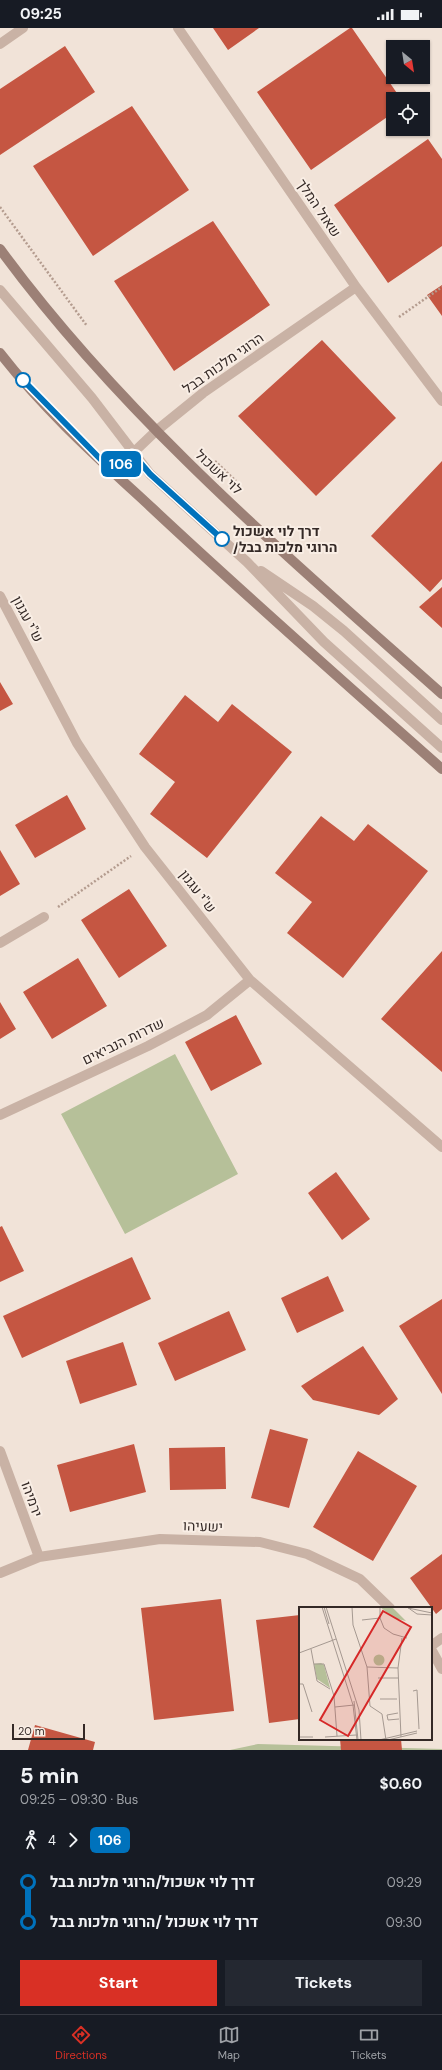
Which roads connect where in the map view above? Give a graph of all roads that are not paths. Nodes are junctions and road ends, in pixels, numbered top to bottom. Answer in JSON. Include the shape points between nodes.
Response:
{"nodes":[{"id":1,"x":23,"y":28,"type":"edge"},
{"id":2,"x":178,"y":28,"type":"edge"},
{"id":3,"x":0,"y":44,"type":"edge"},
{"id":4,"x":0,"y":248,"type":"edge"},
{"id":5,"x":356,"y":287,"type":"junction"},
{"id":6,"x":1,"y":291,"type":"edge"},
{"id":7,"x":0,"y":353,"type":"edge"},
{"id":8,"x":442,"y":401,"type":"edge"},
{"id":9,"x":156,"y":431,"type":"junction"},
{"id":10,"x":132,"y":453,"type":"junction"},
{"id":11,"x":113,"y":472,"type":"junction"},
{"id":12,"x":248,"y":562,"type":"junction"},
{"id":13,"x":0,"y":596,"type":"edge"},
{"id":14,"x":442,"y":694,"type":"edge"},
{"id":15,"x":442,"y":720,"type":"edge"},
{"id":16,"x":442,"y":748,"type":"edge"},
{"id":17,"x":442,"y":770,"type":"edge"},
{"id":18,"x":44,"y":917,"type":"road end"},
{"id":19,"x":0,"y":943,"type":"edge"},
{"id":20,"x":250,"y":980,"type":"junction"},
{"id":21,"x":0,"y":1115,"type":"edge"},
{"id":22,"x":442,"y":1147,"type":"edge"},
{"id":23,"x":0,"y":1451,"type":"edge"},
{"id":24,"x":39,"y":1557,"type":"junction"},
{"id":25,"x":0,"y":1573,"type":"edge"},
{"id":26,"x":389,"y":1607,"type":"edge"},
{"id":27,"x":442,"y":1638,"type":"edge"},
{"id":28,"x":432,"y":1645,"type":"edge"},
{"id":29,"x":432,"y":1651,"type":"edge"},
{"id":30,"x":442,"y":1669,"type":"edge"}],
"edges":[{"from":1,"to":3,"type":"street"},
{"from":2,"to":5,"type":"street","name":"שאול המלך"},
{"from":4,"to":9,"type":"main road","name":"לוי אשכול","via":[[67,334]]},
{"from":5,"to":8,"type":"street","name":"שאול המלך"},
{"from":5,"to":9,"type":"street","name":"הרוגי מלכות בבל","via":[[203,393]]},
{"from":6,"to":10,"type":"street","via":[[92,398]]},
{"from":7,"to":11,"type":"main road","via":[[32,392]]},
{"from":9,"to":10,"type":"street","name":"הרוגי מלכות בבל"},
{"from":9,"to":14,"type":"main road","name":"לוי אשכול","via":[[290,558]]},
{"from":10,"to":11,"type":"street","name":"הרוגי מלכות בבל"},
{"from":10,"to":12,"type":"street","via":[[150,474]]},
{"from":11,"to":17,"type":"main road","via":[[223,575]]},
{"from":12,"to":15,"type":"street","via":[[313,606],[344,631]]},
{"from":12,"to":16,"type":"street","via":[[324,642]]},
{"from":13,"to":20,"type":"street","name":"ש\"י עגנון","via":[[77,743],[145,847]]},
{"from":18,"to":19,"type":"street"},
{"from":20,"to":21,"type":"street","name":"שדרות הנביאים","via":[[207,1015],[148,1046]]},
{"from":20,"to":22,"type":"street","name":"ש\"י עגנון"},
{"from":23,"to":24,"type":"street","name":"ירמיהו"},
{"from":24,"to":25,"type":"street","name":"ישעיהו"},
{"from":24,"to":26,"type":"street","name":"ישעיהו","via":[[160,1539],[260,1542],[308,1554],[360,1579]]},
{"from":27,"to":28,"type":"street"},
{"from":29,"to":30,"type":"street"}]}
